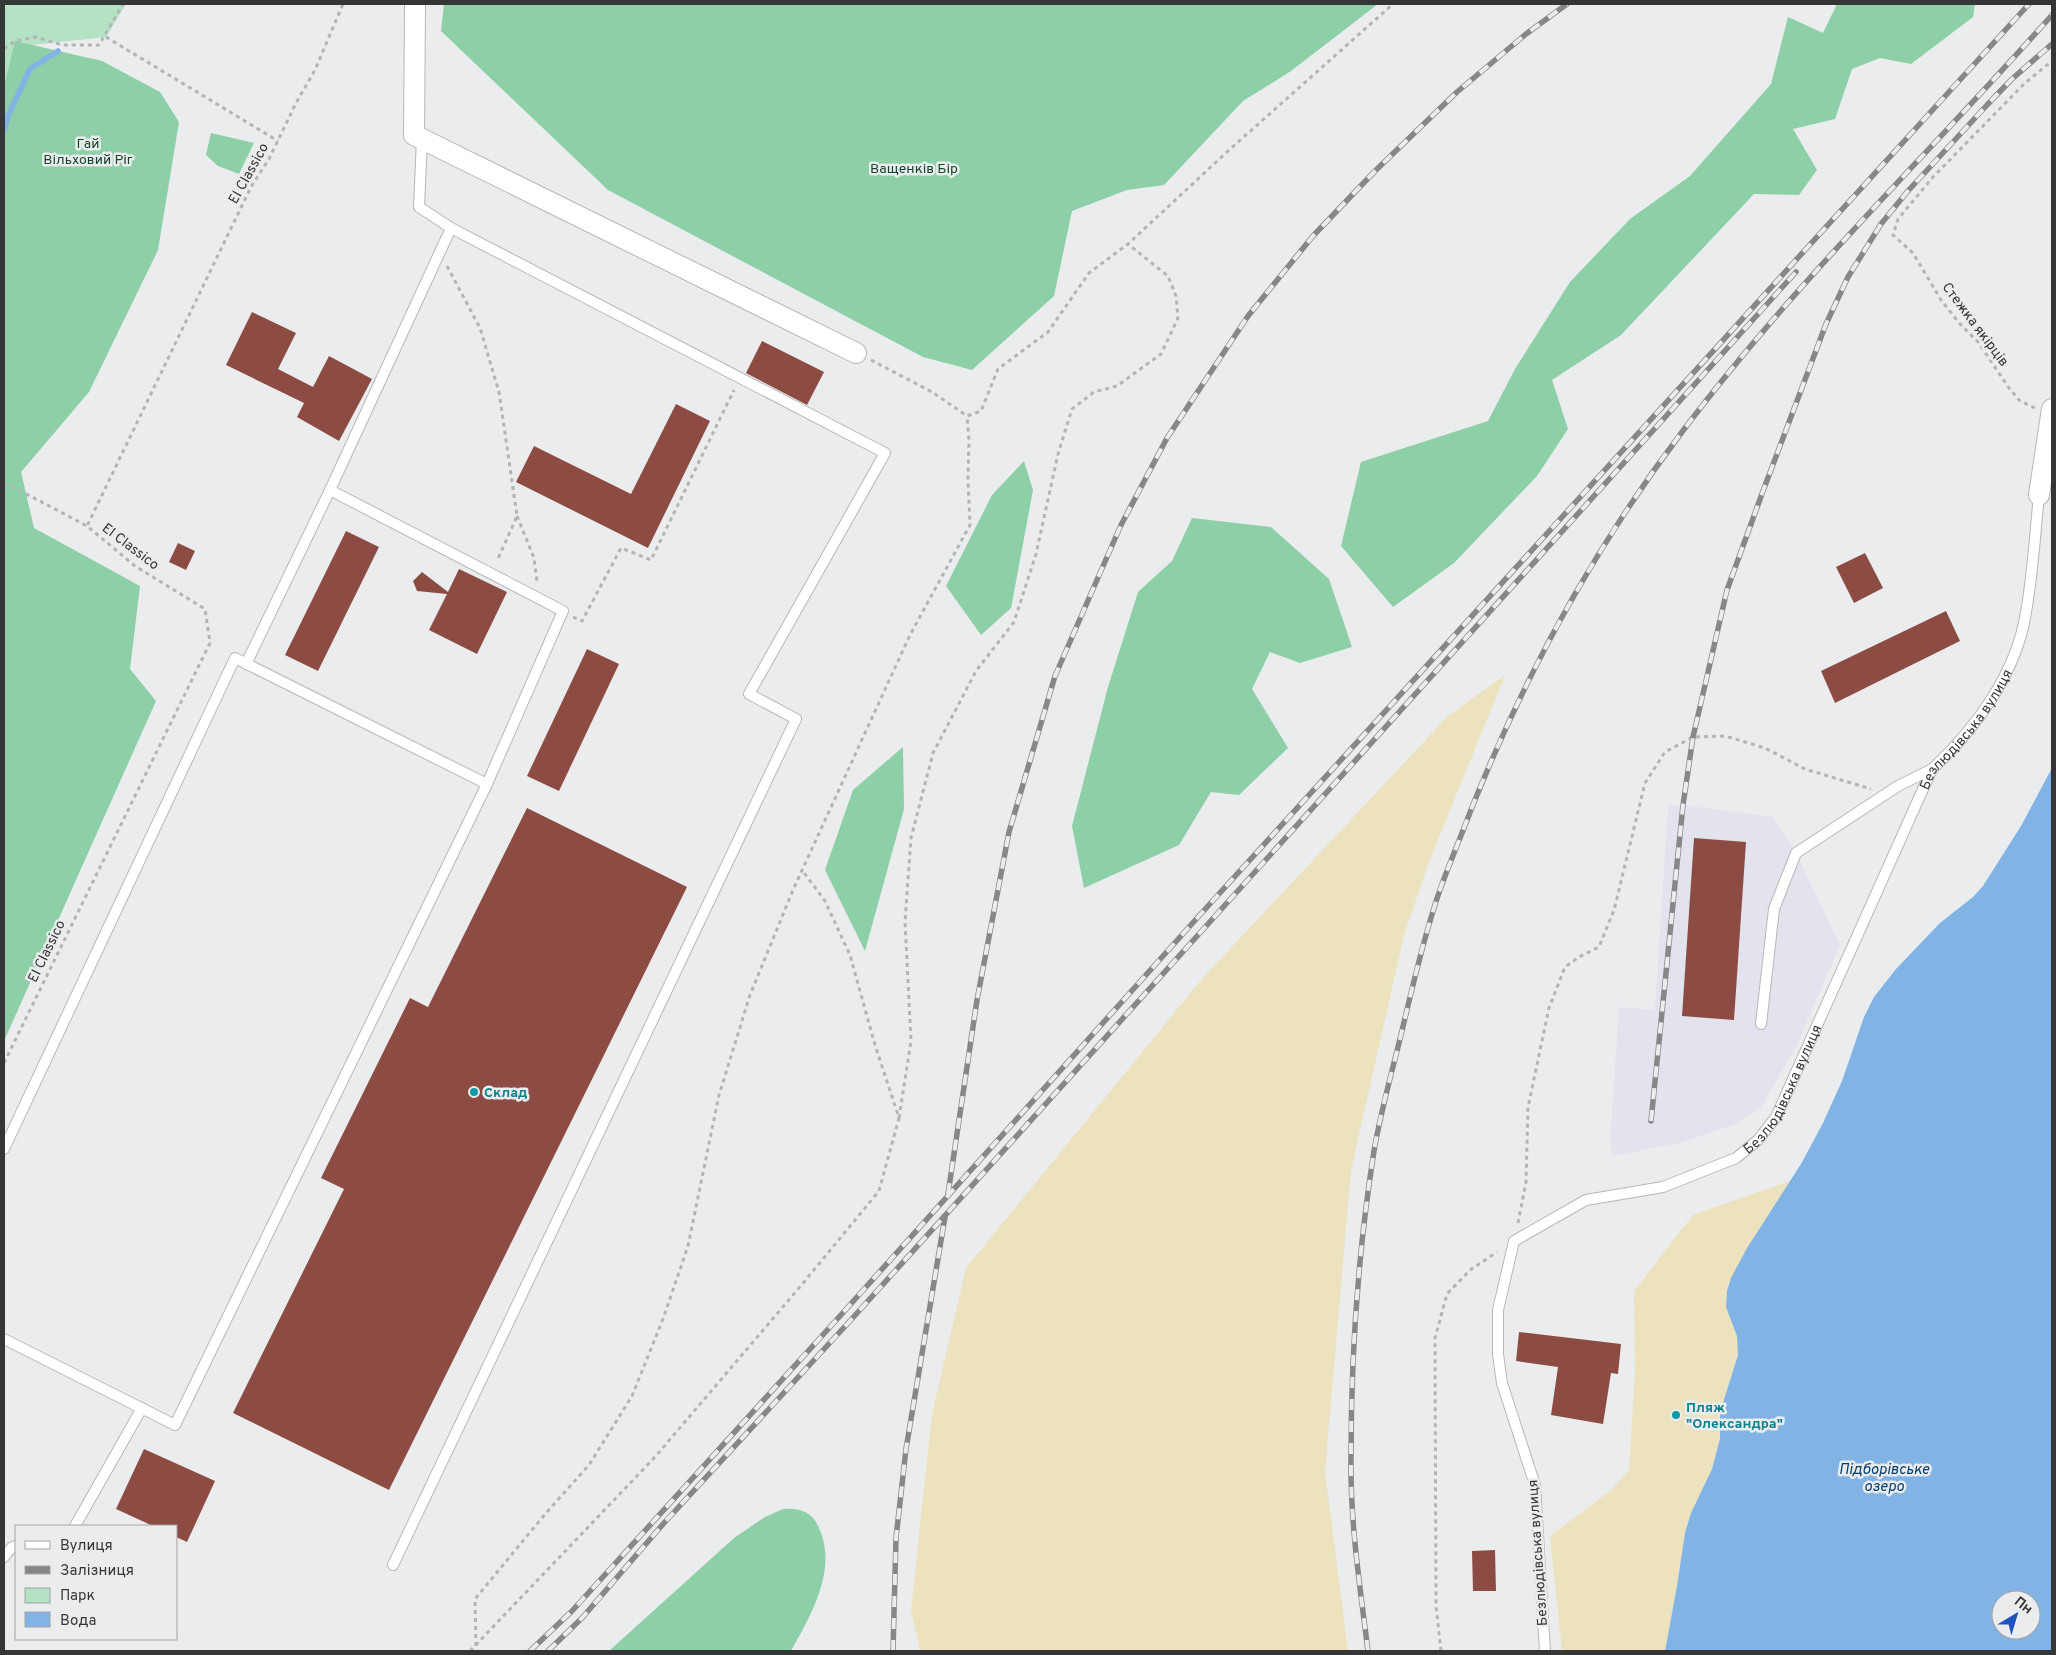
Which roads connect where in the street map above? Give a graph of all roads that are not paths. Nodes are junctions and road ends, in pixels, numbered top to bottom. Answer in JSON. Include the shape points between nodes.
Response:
{"nodes":[{"id":1,"x":415,"y":4,"type":"edge"},
{"id":2,"x":422,"y":139,"type":"junction"},
{"id":3,"x":451,"y":228,"type":"junction"},
{"id":4,"x":856,"y":353,"type":"road end"},
{"id":5,"x":2052,"y":413,"type":"edge"},
{"id":6,"x":330,"y":490,"type":"junction"},
{"id":7,"x":2039,"y":495,"type":"joint"},
{"id":8,"x":246,"y":664,"type":"junction"},
{"id":9,"x":1932,"y":769,"type":"junction"},
{"id":10,"x":487,"y":784,"type":"junction"},
{"id":11,"x":1761,"y":1024,"type":"dead end"},
{"id":12,"x":4,"y":1149,"type":"edge"},
{"id":13,"x":4,"y":1339,"type":"edge"},
{"id":14,"x":142,"y":1408,"type":"junction"},
{"id":15,"x":76,"y":1525,"type":"edge"},
{"id":16,"x":15,"y":1546,"type":"edge"},
{"id":17,"x":4,"y":1557,"type":"edge"},
{"id":18,"x":393,"y":1565,"type":"dead end"},
{"id":19,"x":1545,"y":1651,"type":"edge"}],
"edges":[{"from":1,"to":2,"type":"street","via":[[414,135]]},
{"from":2,"to":3,"type":"lane","via":[[419,207]]},
{"from":2,"to":4,"type":"street"},
{"from":3,"to":6,"type":"lane"},
{"from":3,"to":18,"type":"lane","via":[[885,453],[749,694],[796,719]]},
{"from":5,"to":7,"type":"street","name":"Безлюдівська вулиця"},
{"from":6,"to":8,"type":"lane"},
{"from":6,"to":10,"type":"lane","via":[[563,611]]},
{"from":7,"to":9,"type":"lane","name":"Безлюдівська вулиця","via":[[2026,614],[2014,655],[1985,709],[1963,739]]},
{"from":8,"to":10,"type":"lane"},
{"from":8,"to":12,"type":"lane","via":[[235,658]]},
{"from":9,"to":11,"type":"lane","via":[[1796,853],[1774,909]]},
{"from":9,"to":19,"type":"lane","name":"Безлюдівська вулиця","via":[[1776,1117],[1758,1140],[1736,1158],[1663,1186],[1586,1200],[1514,1241],[1498,1310],[1498,1354],[1502,1383],[1535,1485]]},
{"from":10,"to":14,"type":"lane","via":[[175,1424]]},
{"from":13,"to":14,"type":"lane"},
{"from":14,"to":15,"type":"lane"},
{"from":16,"to":17,"type":"lane"}]}
